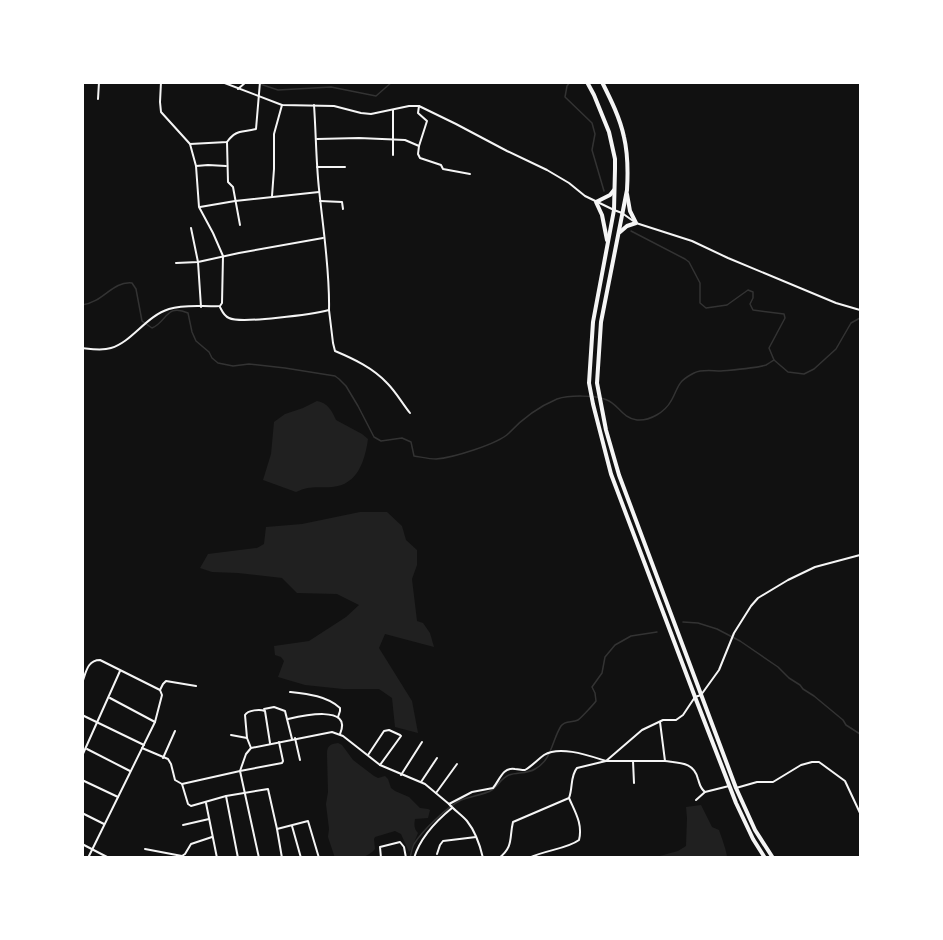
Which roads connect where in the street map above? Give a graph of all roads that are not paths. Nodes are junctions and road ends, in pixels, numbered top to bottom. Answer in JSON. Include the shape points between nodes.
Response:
{"nodes":[{"id":1,"x":99,"y":82,"type":"edge"},
{"id":2,"x":161,"y":82,"type":"edge"},
{"id":3,"x":222,"y":82,"type":"edge"},
{"id":4,"x":246,"y":82,"type":"edge"},
{"id":5,"x":260,"y":82,"type":"edge"},
{"id":6,"x":587,"y":82,"type":"edge"},
{"id":7,"x":602,"y":82,"type":"edge"},
{"id":8,"x":237,"y":89,"type":"junction"},
{"id":9,"x":260,"y":97,"type":"junction"},
{"id":10,"x":98,"y":99,"type":"dead end"},
{"id":11,"x":282,"y":105,"type":"junction"},
{"id":12,"x":314,"y":105,"type":"junction"},
{"id":13,"x":419,"y":106,"type":"junction"},
{"id":14,"x":393,"y":110,"type":"junction"},
{"id":15,"x":317,"y":140,"type":"junction"},
{"id":16,"x":393,"y":140,"type":"junction"},
{"id":17,"x":227,"y":142,"type":"junction"},
{"id":18,"x":190,"y":144,"type":"junction"},
{"id":19,"x":419,"y":146,"type":"junction"},
{"id":20,"x":393,"y":155,"type":"dead end"},
{"id":21,"x":196,"y":166,"type":"junction"},
{"id":22,"x":227,"y":166,"type":"junction"},
{"id":23,"x":317,"y":166,"type":"junction"},
{"id":24,"x":345,"y":167,"type":"dead end"},
{"id":25,"x":470,"y":174,"type":"dead end"},
{"id":26,"x":615,"y":187,"type":"junction"},
{"id":27,"x":627,"y":190,"type":"junction"},
{"id":28,"x":319,"y":192,"type":"junction"},
{"id":29,"x":272,"y":197,"type":"junction"},
{"id":30,"x":235,"y":201,"type":"junction"},
{"id":31,"x":320,"y":201,"type":"junction"},
{"id":32,"x":596,"y":202,"type":"junction"},
{"id":33,"x":199,"y":207,"type":"junction"},
{"id":34,"x":343,"y":209,"type":"dead end"},
{"id":35,"x":614,"y":210,"type":"junction"},
{"id":36,"x":622,"y":213,"type":"junction"},
{"id":37,"x":636,"y":223,"type":"junction"},
{"id":38,"x":240,"y":225,"type":"dead end"},
{"id":39,"x":191,"y":228,"type":"dead end"},
{"id":40,"x":618,"y":233,"type":"junction"},
{"id":41,"x":323,"y":238,"type":"junction"},
{"id":42,"x":607,"y":245,"type":"junction"},
{"id":43,"x":223,"y":256,"type":"junction"},
{"id":44,"x":198,"y":262,"type":"junction"},
{"id":45,"x":176,"y":263,"type":"dead end"},
{"id":46,"x":220,"y":306,"type":"junction"},
{"id":47,"x":201,"y":307,"type":"junction"},
{"id":48,"x":329,"y":310,"type":"junction"},
{"id":49,"x":861,"y":310,"type":"edge"},
{"id":50,"x":82,"y":348,"type":"edge"},
{"id":51,"x":590,"y":356,"type":"junction"},
{"id":52,"x":598,"y":356,"type":"junction"},
{"id":53,"x":410,"y":413,"type":"dead end"},
{"id":54,"x":861,"y":555,"type":"edge"},
{"id":55,"x":120,"y":671,"type":"junction"},
{"id":56,"x":82,"y":683,"type":"edge"},
{"id":57,"x":196,"y":686,"type":"dead end"},
{"id":58,"x":160,"y":690,"type":"junction"},
{"id":59,"x":291,"y":692,"type":"dead end"},
{"id":60,"x":701,"y":695,"type":"junction"},
{"id":61,"x":109,"y":697,"type":"junction"},
{"id":62,"x":695,"y":697,"type":"junction"},
{"id":63,"x":264,"y":710,"type":"junction"},
{"id":64,"x":82,"y":714,"type":"edge"},
{"id":65,"x":338,"y":717,"type":"junction"},
{"id":66,"x":288,"y":719,"type":"junction"},
{"id":67,"x":98,"y":722,"type":"junction"},
{"id":68,"x":155,"y":722,"type":"junction"},
{"id":69,"x":660,"y":722,"type":"junction"},
{"id":70,"x":175,"y":731,"type":"dead end"},
{"id":71,"x":340,"y":734,"type":"junction"},
{"id":72,"x":231,"y":735,"type":"dead end"},
{"id":73,"x":247,"y":738,"type":"junction"},
{"id":74,"x":293,"y":738,"type":"junction"},
{"id":75,"x":279,"y":742,"type":"junction"},
{"id":76,"x":422,"y":742,"type":"dead end"},
{"id":77,"x":270,"y":743,"type":"junction"},
{"id":78,"x":143,"y":747,"type":"junction"},
{"id":79,"x":251,"y":748,"type":"junction"},
{"id":80,"x":86,"y":749,"type":"junction"},
{"id":81,"x":368,"y":755,"type":"junction"},
{"id":82,"x":82,"y":756,"type":"edge"},
{"id":83,"x":163,"y":758,"type":"junction"},
{"id":84,"x":437,"y":758,"type":"dead end"},
{"id":85,"x":300,"y":760,"type":"dead end"},
{"id":86,"x":606,"y":761,"type":"junction"},
{"id":87,"x":633,"y":761,"type":"junction"},
{"id":88,"x":665,"y":761,"type":"junction"},
{"id":89,"x":457,"y":764,"type":"dead end"},
{"id":90,"x":380,"y":765,"type":"junction"},
{"id":91,"x":130,"y":771,"type":"junction"},
{"id":92,"x":240,"y":771,"type":"junction"},
{"id":93,"x":401,"y":775,"type":"junction"},
{"id":94,"x":82,"y":780,"type":"edge"},
{"id":95,"x":421,"y":782,"type":"junction"},
{"id":96,"x":634,"y":783,"type":"dead end"},
{"id":97,"x":182,"y":784,"type":"junction"},
{"id":98,"x":729,"y":786,"type":"junction"},
{"id":99,"x":736,"y":788,"type":"junction"},
{"id":100,"x":246,"y":792,"type":"junction"},
{"id":101,"x":705,"y":792,"type":"junction"},
{"id":102,"x":436,"y":793,"type":"junction"},
{"id":103,"x":226,"y":796,"type":"junction"},
{"id":104,"x":118,"y":797,"type":"junction"},
{"id":105,"x":569,"y":798,"type":"junction"},
{"id":106,"x":696,"y":800,"type":"dead end"},
{"id":107,"x":206,"y":802,"type":"junction"},
{"id":108,"x":451,"y":806,"type":"junction"},
{"id":109,"x":82,"y":813,"type":"edge"},
{"id":110,"x":861,"y":813,"type":"edge"},
{"id":111,"x":209,"y":819,"type":"junction"},
{"id":112,"x":105,"y":824,"type":"junction"},
{"id":113,"x":183,"y":825,"type":"dead end"},
{"id":114,"x":292,"y":826,"type":"junction"},
{"id":115,"x":277,"y":829,"type":"junction"},
{"id":116,"x":212,"y":837,"type":"junction"},
{"id":117,"x":476,"y":837,"type":"junction"},
{"id":118,"x":82,"y":844,"type":"edge"},
{"id":119,"x":92,"y":849,"type":"junction"},
{"id":120,"x":145,"y":849,"type":"dead end"},
{"id":121,"x":437,"y":854,"type":"dead end"},
{"id":122,"x":88,"y":858,"type":"edge"},
{"id":123,"x":109,"y":858,"type":"edge"},
{"id":124,"x":217,"y":858,"type":"edge"},
{"id":125,"x":238,"y":858,"type":"edge"},
{"id":126,"x":259,"y":858,"type":"edge"},
{"id":127,"x":282,"y":858,"type":"edge"},
{"id":128,"x":301,"y":858,"type":"edge"},
{"id":129,"x":320,"y":858,"type":"edge"},
{"id":130,"x":381,"y":858,"type":"edge"},
{"id":131,"x":406,"y":858,"type":"edge"},
{"id":132,"x":414,"y":858,"type":"edge"},
{"id":133,"x":483,"y":858,"type":"edge"},
{"id":134,"x":500,"y":858,"type":"edge"},
{"id":135,"x":529,"y":858,"type":"edge"},
{"id":136,"x":765,"y":858,"type":"edge"},
{"id":137,"x":773,"y":858,"type":"edge"}],
"edges":[{"from":1,"to":10,"type":"street"},
{"from":2,"to":18,"type":"street","via":[[161,112]]},
{"from":3,"to":8,"type":"street"},
{"from":4,"to":8,"type":"street"},
{"from":5,"to":9,"type":"street"},
{"from":6,"to":26,"type":"highway","via":[[609,132],[615,159]]},
{"from":7,"to":27,"type":"highway","via":[[624,137]]},
{"from":8,"to":9,"type":"street"},
{"from":9,"to":11,"type":"street"},
{"from":9,"to":17,"type":"street","via":[[256,129],[237,132]]},
{"from":11,"to":12,"type":"street"},
{"from":11,"to":29,"type":"street","via":[[274,134]]},
{"from":12,"to":14,"type":"street","via":[[371,114]]},
{"from":12,"to":15,"type":"street"},
{"from":13,"to":14,"type":"street"},
{"from":13,"to":19,"type":"street","via":[[418,113],[427,121]]},
{"from":13,"to":32,"type":"street","via":[[547,170]]},
{"from":14,"to":16,"type":"street"},
{"from":15,"to":16,"type":"street"},
{"from":15,"to":23,"type":"street"},
{"from":16,"to":19,"type":"street"},
{"from":16,"to":20,"type":"street"},
{"from":17,"to":18,"type":"street"},
{"from":17,"to":22,"type":"street"},
{"from":18,"to":21,"type":"street"},
{"from":19,"to":25,"type":"street","via":[[420,158],[443,169]]},
{"from":21,"to":22,"type":"street"},
{"from":21,"to":33,"type":"street"},
{"from":22,"to":30,"type":"street"},
{"from":23,"to":24,"type":"street"},
{"from":23,"to":28,"type":"street"},
{"from":26,"to":32,"type":"highway","via":[[610,195]]},
{"from":26,"to":35,"type":"highway"},
{"from":27,"to":36,"type":"highway"},
{"from":27,"to":37,"type":"highway"},
{"from":28,"to":29,"type":"street"},
{"from":28,"to":31,"type":"street"},
{"from":29,"to":30,"type":"street"},
{"from":30,"to":33,"type":"street"},
{"from":30,"to":38,"type":"street"},
{"from":31,"to":34,"type":"street","via":[[342,202]]},
{"from":31,"to":41,"type":"street"},
{"from":32,"to":35,"type":"street"},
{"from":32,"to":42,"type":"highway"},
{"from":33,"to":43,"type":"street"},
{"from":35,"to":36,"type":"street"},
{"from":35,"to":42,"type":"highway"},
{"from":36,"to":37,"type":"street"},
{"from":36,"to":40,"type":"highway"},
{"from":37,"to":40,"type":"highway"},
{"from":37,"to":49,"type":"street","via":[[692,241]]},
{"from":39,"to":44,"type":"street"},
{"from":40,"to":52,"type":"highway"},
{"from":41,"to":43,"type":"street"},
{"from":41,"to":48,"type":"street"},
{"from":42,"to":51,"type":"highway"},
{"from":43,"to":44,"type":"street"},
{"from":43,"to":46,"type":"street"},
{"from":44,"to":45,"type":"street"},
{"from":44,"to":47,"type":"street"},
{"from":46,"to":47,"type":"street"},
{"from":46,"to":48,"type":"street","via":[[226,316],[243,320]]},
{"from":47,"to":50,"type":"street","via":[[167,309],[111,348]]},
{"from":48,"to":53,"type":"street","via":[[335,351],[358,361],[386,382]]},
{"from":51,"to":52,"type":"highway"},
{"from":51,"to":62,"type":"highway","via":[[592,404],[611,474]]},
{"from":52,"to":60,"type":"highway","via":[[597,383],[611,450]]},
{"from":54,"to":60,"type":"street","via":[[815,567],[765,593],[751,606],[734,633],[719,670]]},
{"from":55,"to":56,"type":"street","via":[[95,660]]},
{"from":55,"to":58,"type":"street"},
{"from":55,"to":61,"type":"street"},
{"from":57,"to":58,"type":"street","via":[[166,681]]},
{"from":58,"to":68,"type":"street"},
{"from":59,"to":65,"type":"street","via":[[327,699],[339,706]]},
{"from":60,"to":62,"type":"street"},
{"from":60,"to":99,"type":"highway"},
{"from":61,"to":67,"type":"street"},
{"from":61,"to":68,"type":"street"},
{"from":62,"to":69,"type":"street","via":[[680,718]]},
{"from":62,"to":98,"type":"highway"},
{"from":63,"to":66,"type":"street","via":[[283,709]]},
{"from":63,"to":73,"type":"street","via":[[245,713]]},
{"from":63,"to":77,"type":"street"},
{"from":64,"to":67,"type":"street"},
{"from":65,"to":66,"type":"street","via":[[319,714]]},
{"from":65,"to":71,"type":"street"},
{"from":66,"to":74,"type":"street"},
{"from":67,"to":78,"type":"street"},
{"from":67,"to":80,"type":"street"},
{"from":68,"to":78,"type":"street"},
{"from":69,"to":86,"type":"street","via":[[634,735]]},
{"from":69,"to":88,"type":"street"},
{"from":70,"to":83,"type":"street"},
{"from":71,"to":74,"type":"street"},
{"from":71,"to":81,"type":"street"},
{"from":72,"to":73,"type":"street"},
{"from":73,"to":79,"type":"street"},
{"from":74,"to":75,"type":"street"},
{"from":74,"to":85,"type":"street"},
{"from":75,"to":77,"type":"street"},
{"from":75,"to":92,"type":"street","via":[[282,763]]},
{"from":76,"to":93,"type":"street"},
{"from":77,"to":79,"type":"street"},
{"from":78,"to":83,"type":"street"},
{"from":78,"to":91,"type":"street"},
{"from":79,"to":92,"type":"street"},
{"from":80,"to":82,"type":"street"},
{"from":80,"to":91,"type":"street"},
{"from":81,"to":90,"type":"street"},
{"from":81,"to":90,"type":"street","via":[[384,731],[400,735]]},
{"from":83,"to":97,"type":"street","via":[[168,759],[175,780]]},
{"from":84,"to":95,"type":"street"},
{"from":86,"to":87,"type":"street"},
{"from":86,"to":105,"type":"street","via":[[577,768]]},
{"from":86,"to":108,"type":"street","via":[[580,753],[551,752],[525,771],[506,771],[494,788],[472,792]]},
{"from":87,"to":88,"type":"street"},
{"from":87,"to":96,"type":"street"},
{"from":88,"to":101,"type":"street","via":[[693,768]]},
{"from":89,"to":102,"type":"street"},
{"from":90,"to":93,"type":"street"},
{"from":91,"to":104,"type":"street"},
{"from":92,"to":97,"type":"street"},
{"from":92,"to":100,"type":"street"},
{"from":93,"to":95,"type":"street"},
{"from":94,"to":104,"type":"street"},
{"from":95,"to":102,"type":"street"},
{"from":97,"to":107,"type":"street","via":[[189,805]]},
{"from":98,"to":101,"type":"street"},
{"from":98,"to":136,"type":"highway"},
{"from":99,"to":110,"type":"street","via":[[773,782],[801,765],[819,762],[845,782]]},
{"from":99,"to":137,"type":"highway"},
{"from":100,"to":103,"type":"street"},
{"from":100,"to":115,"type":"street","via":[[269,790]]},
{"from":100,"to":126,"type":"street"},
{"from":101,"to":106,"type":"street"},
{"from":102,"to":108,"type":"street"},
{"from":103,"to":107,"type":"street"},
{"from":103,"to":125,"type":"street"},
{"from":104,"to":112,"type":"street"},
{"from":105,"to":134,"type":"street","via":[[513,822],[510,844]]},
{"from":105,"to":135,"type":"street","via":[[579,822],[579,840]]},
{"from":107,"to":111,"type":"street"},
{"from":108,"to":117,"type":"street"},
{"from":108,"to":132,"type":"street","via":[[417,848]]},
{"from":109,"to":112,"type":"street"},
{"from":111,"to":113,"type":"street"},
{"from":111,"to":116,"type":"street"},
{"from":112,"to":119,"type":"street"},
{"from":114,"to":115,"type":"street"},
{"from":114,"to":128,"type":"street"},
{"from":114,"to":129,"type":"street","via":[[308,821]]},
{"from":115,"to":127,"type":"street"},
{"from":116,"to":120,"type":"street","via":[[193,843],[182,856]]},
{"from":116,"to":124,"type":"street"},
{"from":117,"to":121,"type":"street","via":[[443,841]]},
{"from":117,"to":133,"type":"street"},
{"from":118,"to":119,"type":"street"},
{"from":119,"to":122,"type":"street"},
{"from":119,"to":123,"type":"street"},
{"from":130,"to":131,"type":"street","via":[[381,846],[400,842]]}]}
